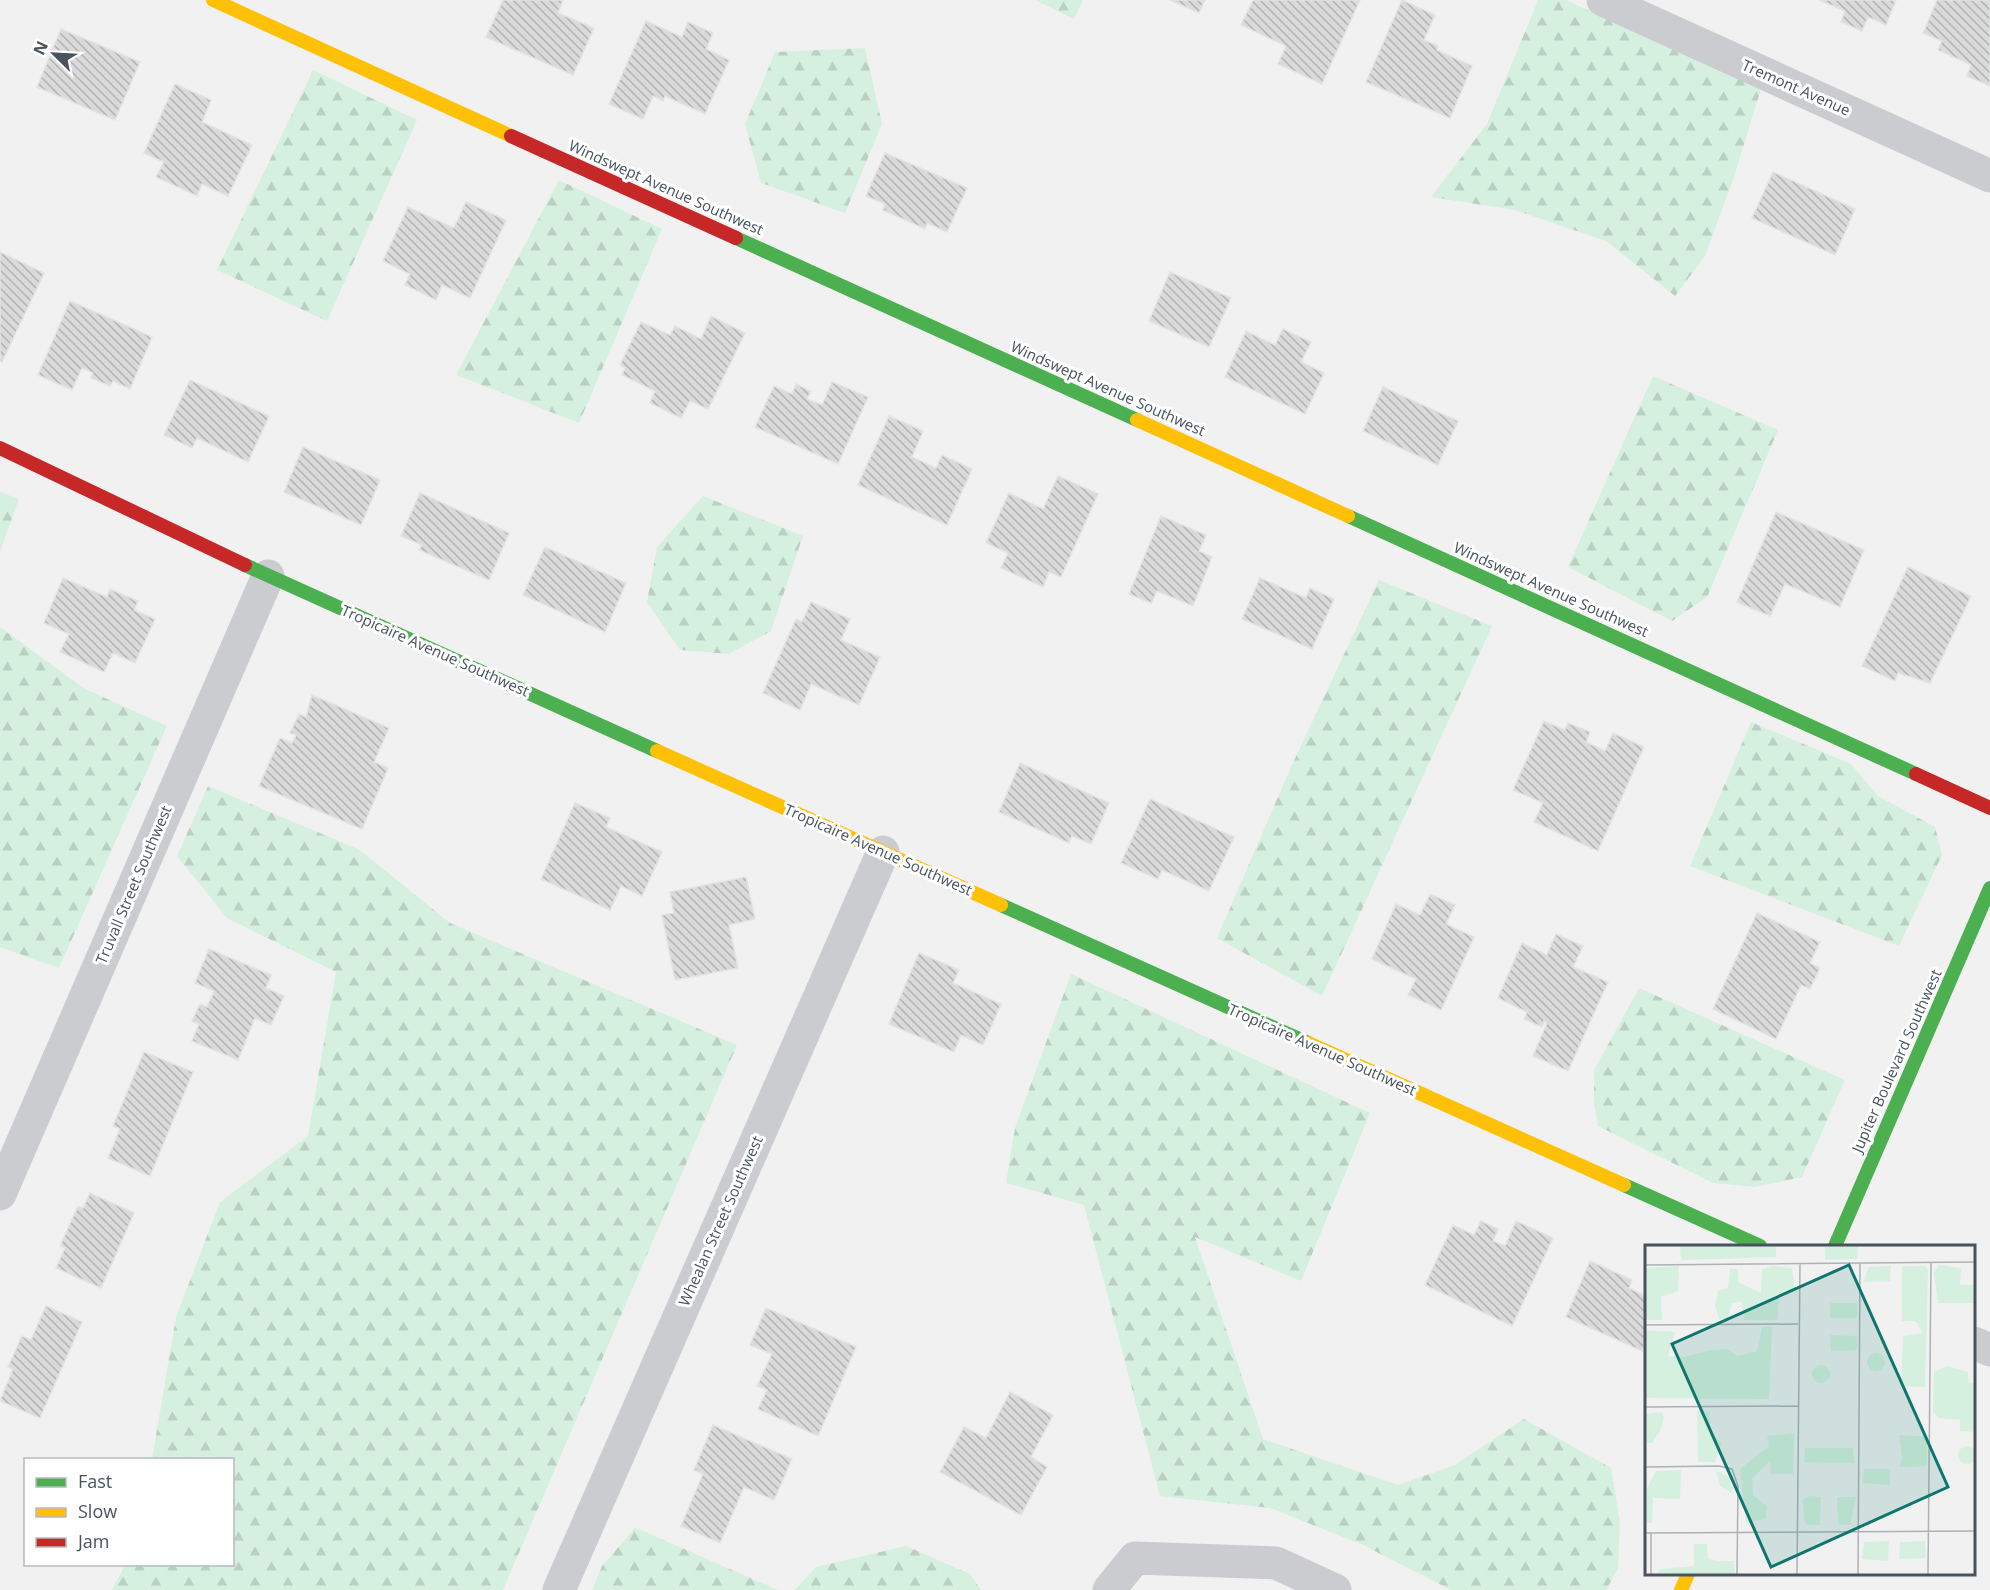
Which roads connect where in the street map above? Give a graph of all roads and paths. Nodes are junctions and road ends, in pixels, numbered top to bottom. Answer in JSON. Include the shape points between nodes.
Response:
{"nodes":[{"id":1,"x":213,"y":0,"type":"edge"},
{"id":2,"x":1603,"y":0,"type":"edge"},
{"id":3,"x":1990,"y":176,"type":"edge"},
{"id":4,"x":0,"y":448,"type":"edge"},
{"id":5,"x":268,"y":576,"type":"junction"},
{"id":6,"x":1990,"y":808,"type":"edge"},
{"id":7,"x":883,"y":852,"type":"junction"},
{"id":8,"x":1990,"y":888,"type":"edge"},
{"id":9,"x":0,"y":1194,"type":"edge"},
{"id":10,"x":1758,"y":1245,"type":"edge"},
{"id":11,"x":1834,"y":1245,"type":"edge"},
{"id":12,"x":1975,"y":1343,"type":"edge"},
{"id":13,"x":1990,"y":1350,"type":"edge"},
{"id":14,"x":1688,"y":1575,"type":"edge"},
{"id":15,"x":559,"y":1590,"type":"edge"},
{"id":16,"x":1109,"y":1590,"type":"edge"},
{"id":17,"x":1335,"y":1590,"type":"edge"},
{"id":18,"x":1681,"y":1590,"type":"edge"}],
"edges":[{"from":1,"to":6,"type":"street","name":"Windswept Avenue Southwest"},
{"from":2,"to":3,"type":"street","name":"Tremont Avenue"},
{"from":4,"to":5,"type":"street","name":"Tropicaire Avenue Southwest"},
{"from":5,"to":7,"type":"street","name":"Tropicaire Avenue Southwest"},
{"from":5,"to":9,"type":"street","name":"Truvall Street Southwest"},
{"from":7,"to":10,"type":"street","name":"Tropicaire Avenue Southwest"},
{"from":7,"to":15,"type":"street","name":"Whealan Street Southwest"},
{"from":8,"to":11,"type":"street","name":"Jupiter Boulevard Southwest"},
{"from":12,"to":13,"type":"street"},
{"from":14,"to":18,"type":"street"},
{"from":16,"to":17,"type":"street","via":[[1135,1558],[1276,1563]]}]}
